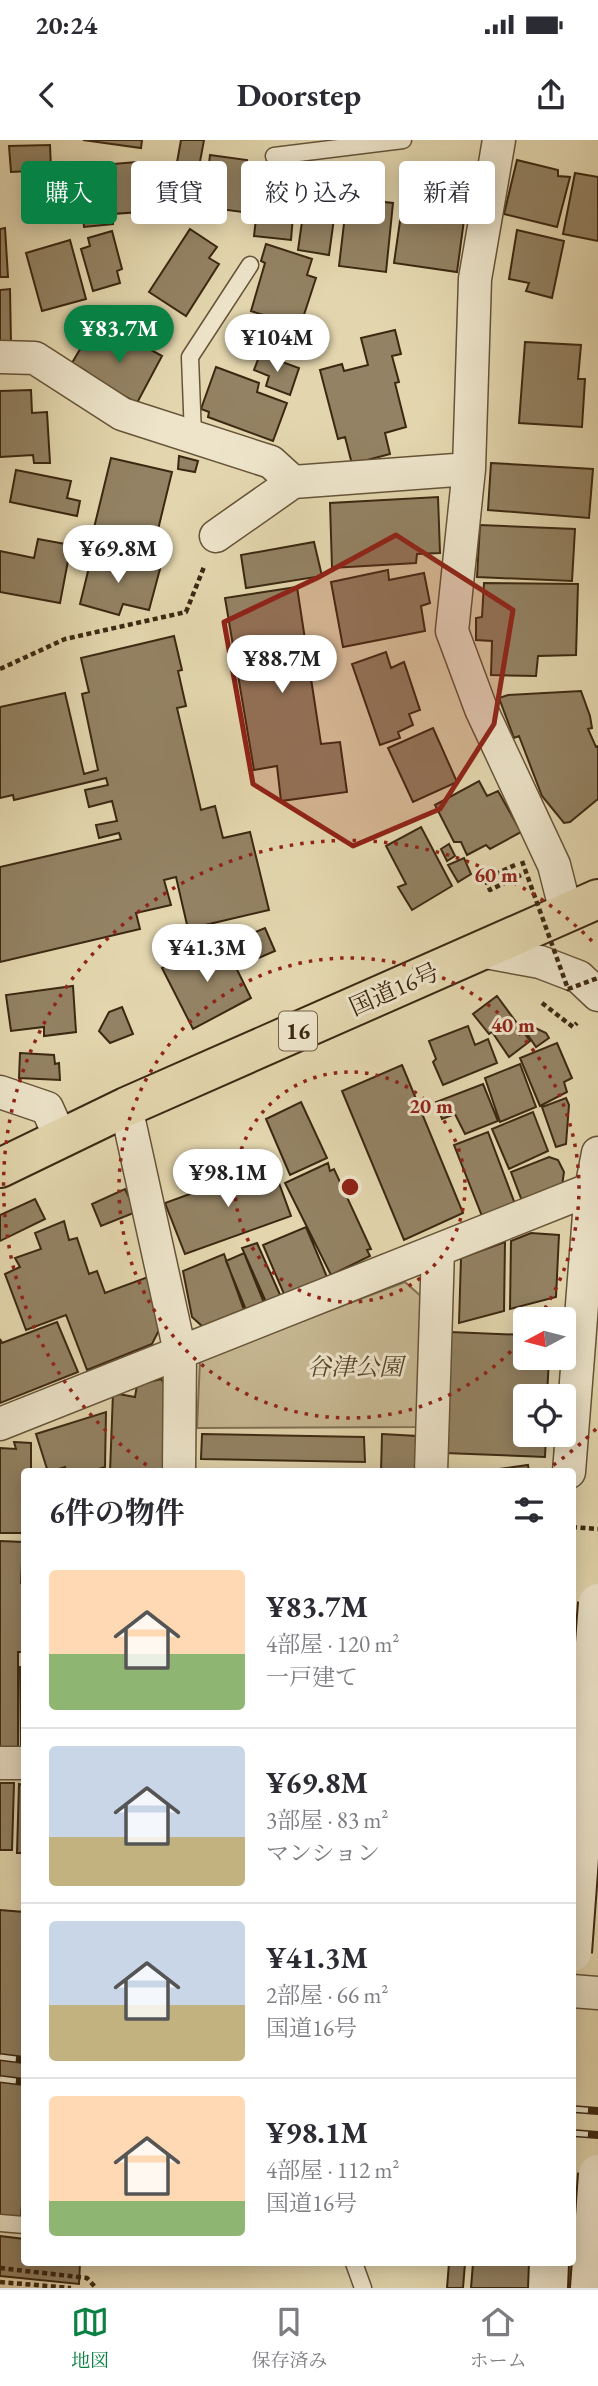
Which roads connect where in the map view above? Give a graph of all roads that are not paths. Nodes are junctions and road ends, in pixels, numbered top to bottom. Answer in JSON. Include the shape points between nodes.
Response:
{"nodes":[{"id":1,"x":403,"y":140,"type":"edge"},
{"id":2,"x":500,"y":140,"type":"edge"},
{"id":3,"x":274,"y":156,"type":"dead end"},
{"id":4,"x":250,"y":265,"type":"dead end"},
{"id":5,"x":0,"y":357,"type":"edge"},
{"id":6,"x":193,"y":436,"type":"junction"},
{"id":7,"x":469,"y":470,"type":"junction"},
{"id":8,"x":293,"y":482,"type":"junction"},
{"id":9,"x":216,"y":536,"type":"road end"},
{"id":10,"x":582,"y":905,"type":"edge"},
{"id":11,"x":480,"y":951,"type":"junction"},
{"id":12,"x":598,"y":995,"type":"edge"},
{"id":13,"x":0,"y":1092,"type":"edge"},
{"id":14,"x":126,"y":1107,"type":"junction"},
{"id":15,"x":61,"y":1139,"type":"junction"},
{"id":16,"x":598,"y":1153,"type":"edge"},
{"id":17,"x":0,"y":1168,"type":"edge"},
{"id":18,"x":591,"y":1189,"type":"junction"},
{"id":19,"x":438,"y":1250,"type":"junction"},
{"id":20,"x":180,"y":1352,"type":"junction"},
{"id":21,"x":0,"y":1424,"type":"edge"},
{"id":22,"x":179,"y":1468,"type":"edge"},
{"id":23,"x":431,"y":1468,"type":"edge"},
{"id":24,"x":569,"y":1468,"type":"edge"},
{"id":25,"x":598,"y":1603,"type":"edge"},
{"id":26,"x":0,"y":1763,"type":"edge"},
{"id":27,"x":21,"y":1763,"type":"edge"},
{"id":28,"x":576,"y":1898,"type":"edge"},
{"id":29,"x":576,"y":1991,"type":"edge"},
{"id":30,"x":598,"y":1993,"type":"edge"},
{"id":31,"x":598,"y":2174,"type":"edge"},
{"id":32,"x":0,"y":2223,"type":"edge"},
{"id":33,"x":21,"y":2225,"type":"edge"},
{"id":34,"x":355,"y":2266,"type":"edge"},
{"id":35,"x":549,"y":2266,"type":"edge"},
{"id":36,"x":363,"y":2288,"type":"edge"},
{"id":37,"x":548,"y":2288,"type":"edge"},
{"id":38,"x":590,"y":2288,"type":"edge"}],
"edges":[{"from":1,"to":3,"type":"lane"},
{"from":2,"to":7,"type":"street","via":[[475,279]]},
{"from":4,"to":6,"type":"lane","via":[[190,358]]},
{"from":5,"to":6,"type":"street","via":[[36,358],[122,414]]},
{"from":6,"to":8,"type":"street","via":[[271,462]]},
{"from":7,"to":8,"type":"street"},
{"from":7,"to":10,"type":"street","via":[[452,631],[481,709],[554,865]]},
{"from":8,"to":9,"type":"street"},
{"from":10,"to":11,"type":"highway","name":"国道16号","number":"16"},
{"from":11,"to":12,"type":"street","via":[[540,962],[579,977]]},
{"from":11,"to":14,"type":"highway","name":"国道16号","number":"16"},
{"from":13,"to":15,"type":"street","via":[[47,1108]]},
{"from":14,"to":15,"type":"highway","name":"国道16号","number":"16"},
{"from":14,"to":20,"type":"street"},
{"from":15,"to":17,"type":"highway","name":"国道16号","number":"16"},
{"from":16,"to":18,"type":"street"},
{"from":18,"to":19,"type":"street"},
{"from":18,"to":24,"type":"street"},
{"from":19,"to":20,"type":"street"},
{"from":19,"to":23,"type":"street"},
{"from":20,"to":21,"type":"street"},
{"from":20,"to":22,"type":"street"},
{"from":25,"to":28,"type":"street","bridge":true},
{"from":26,"to":27,"type":"street"},
{"from":29,"to":30,"type":"street"},
{"from":31,"to":38,"type":"street","bridge":true},
{"from":32,"to":33,"type":"lane"},
{"from":34,"to":36,"type":"lane"},
{"from":35,"to":37,"type":"street","bridge":true}]}
